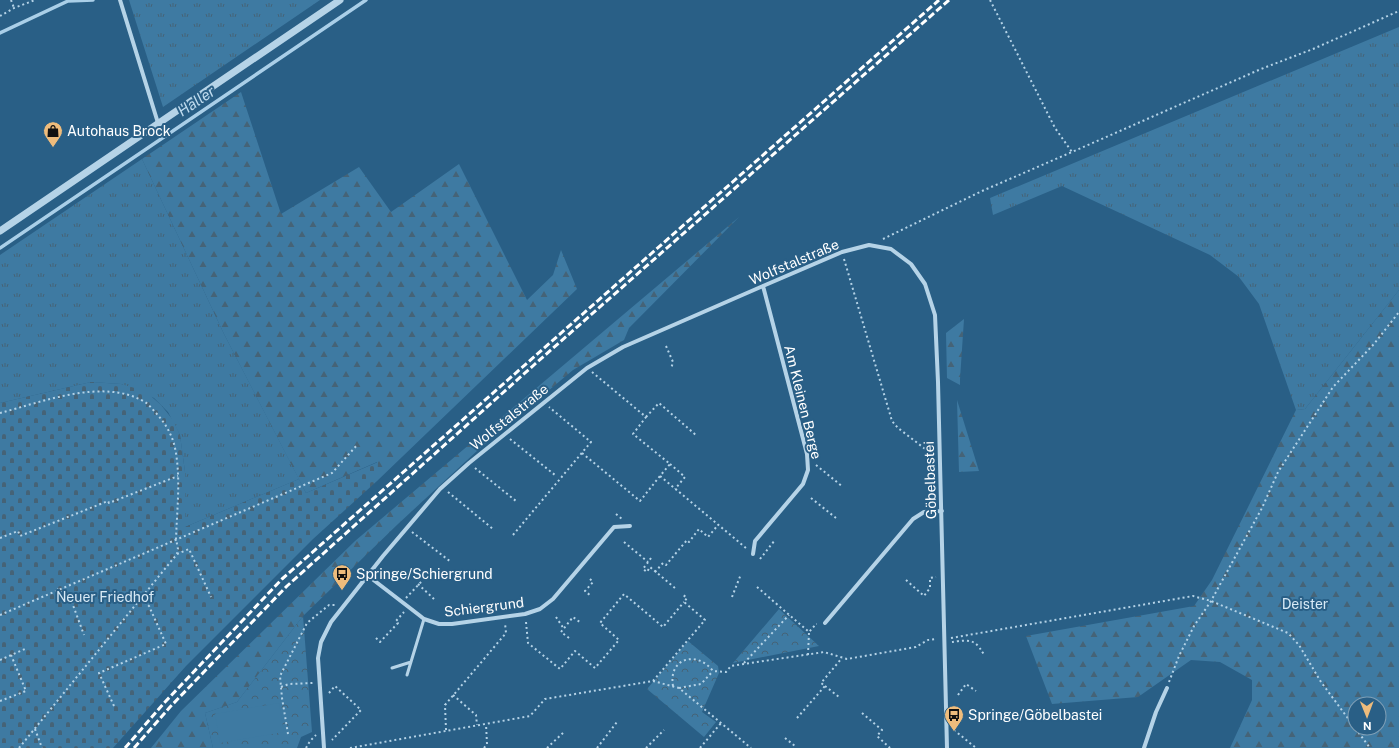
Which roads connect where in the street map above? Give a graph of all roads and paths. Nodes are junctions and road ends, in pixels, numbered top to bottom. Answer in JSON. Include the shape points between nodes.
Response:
{"nodes":[{"id":1,"x":11,"y":0,"type":"edge"},
{"id":2,"x":36,"y":0,"type":"edge"},
{"id":3,"x":120,"y":0,"type":"edge"},
{"id":4,"x":340,"y":0,"type":"edge"},
{"id":5,"x":990,"y":0,"type":"edge"},
{"id":6,"x":14,"y":8,"type":"junction"},
{"id":7,"x":1399,"y":11,"type":"edge"},
{"id":8,"x":0,"y":16,"type":"edge"},
{"id":9,"x":158,"y":123,"type":"junction"},
{"id":10,"x":1072,"y":152,"type":"junction"},
{"id":11,"x":0,"y":231,"type":"edge"},
{"id":12,"x":869,"y":245,"type":"junction"},
{"id":13,"x":844,"y":259,"type":"dead end"},
{"id":14,"x":763,"y":286,"type":"junction"},
{"id":15,"x":1399,"y":312,"type":"edge"},
{"id":16,"x":666,"y":346,"type":"dead end"},
{"id":17,"x":587,"y":368,"type":"junction"},
{"id":18,"x":671,"y":370,"type":"dead end"},
{"id":19,"x":544,"y":402,"type":"junction"},
{"id":20,"x":0,"y":413,"type":"edge"},
{"id":21,"x":646,"y":417,"type":"junction"},
{"id":22,"x":504,"y":435,"type":"junction"},
{"id":23,"x":697,"y":436,"type":"dead end"},
{"id":24,"x":358,"y":444,"type":"dead end"},
{"id":25,"x":582,"y":453,"type":"junction"},
{"id":26,"x":940,"y":460,"type":"junction"},
{"id":27,"x":470,"y":463,"type":"junction"},
{"id":28,"x":670,"y":464,"type":"junction"},
{"id":29,"x":814,"y":464,"type":"dead end"},
{"id":30,"x":555,"y":475,"type":"dead end"},
{"id":31,"x":178,"y":476,"type":"junction"},
{"id":32,"x":660,"y":476,"type":"junction"},
{"id":33,"x":843,"y":487,"type":"dead end"},
{"id":34,"x":675,"y":489,"type":"junction"},
{"id":35,"x":447,"y":492,"type":"dead end"},
{"id":36,"x":811,"y":498,"type":"dead end"},
{"id":37,"x":516,"y":501,"type":"dead end"},
{"id":38,"x":942,"y":511,"type":"junction"},
{"id":39,"x":836,"y":518,"type":"dead end"},
{"id":40,"x":718,"y":525,"type":"junction"},
{"id":41,"x":630,"y":526,"type":"dead end"},
{"id":42,"x":407,"y":528,"type":"junction"},
{"id":43,"x":494,"y":529,"type":"dead end"},
{"id":44,"x":513,"y":535,"type":"dead end"},
{"id":45,"x":0,"y":538,"type":"edge"},
{"id":46,"x":176,"y":539,"type":"junction"},
{"id":47,"x":776,"y":540,"type":"dead end"},
{"id":48,"x":624,"y":542,"type":"dead end"},
{"id":49,"x":178,"y":554,"type":"junction"},
{"id":50,"x":753,"y":554,"type":"junction"},
{"id":51,"x":651,"y":558,"type":"dead end"},
{"id":52,"x":451,"y":562,"type":"dead end"},
{"id":53,"x":648,"y":562,"type":"junction"},
{"id":54,"x":655,"y":572,"type":"junction"},
{"id":55,"x":741,"y":574,"type":"dead end"},
{"id":56,"x":367,"y":575,"type":"junction"},
{"id":57,"x":936,"y":577,"type":"dead end"},
{"id":58,"x":590,"y":579,"type":"dead end"},
{"id":59,"x":422,"y":580,"type":"dead end"},
{"id":60,"x":906,"y":580,"type":"dead end"},
{"id":61,"x":418,"y":584,"type":"junction"},
{"id":62,"x":757,"y":587,"type":"dead end"},
{"id":63,"x":675,"y":588,"type":"dead end"},
{"id":64,"x":58,"y":589,"type":"junction"},
{"id":65,"x":682,"y":594,"type":"dead end"},
{"id":66,"x":590,"y":596,"type":"dead end"},
{"id":67,"x":211,"y":597,"type":"dead end"},
{"id":68,"x":732,"y":597,"type":"dead end"},
{"id":69,"x":406,"y":598,"type":"dead end"},
{"id":70,"x":140,"y":599,"type":"junction"},
{"id":71,"x":434,"y":599,"type":"dead end"},
{"id":72,"x":1211,"y":601,"type":"junction"},
{"id":73,"x":684,"y":602,"type":"junction"},
{"id":74,"x":336,"y":605,"type":"dead end"},
{"id":75,"x":404,"y":612,"type":"dead end"},
{"id":76,"x":0,"y":615,"type":"edge"},
{"id":77,"x":789,"y":615,"type":"junction"},
{"id":78,"x":556,"y":617,"type":"dead end"},
{"id":79,"x":424,"y":619,"type":"junction"},
{"id":80,"x":525,"y":619,"type":"dead end"},
{"id":81,"x":504,"y":622,"type":"dead end"},
{"id":82,"x":581,"y":623,"type":"dead end"},
{"id":83,"x":825,"y":623,"type":"joint"},
{"id":84,"x":564,"y":629,"type":"junction"},
{"id":85,"x":809,"y":632,"type":"junction"},
{"id":86,"x":84,"y":635,"type":"dead end"},
{"id":87,"x":376,"y":638,"type":"dead end"},
{"id":88,"x":569,"y":638,"type":"dead end"},
{"id":89,"x":953,"y":638,"type":"dead end"},
{"id":90,"x":937,"y":639,"type":"dead end"},
{"id":91,"x":951,"y":642,"type":"dead end"},
{"id":92,"x":25,"y":649,"type":"dead end"},
{"id":93,"x":808,"y":654,"type":"junction"},
{"id":94,"x":984,"y":654,"type":"dead end"},
{"id":95,"x":11,"y":655,"type":"junction"},
{"id":96,"x":842,"y":658,"type":"junction"},
{"id":97,"x":0,"y":660,"type":"edge"},
{"id":98,"x":411,"y":662,"type":"junction"},
{"id":99,"x":743,"y":664,"type":"junction"},
{"id":100,"x":392,"y":668,"type":"dead end"},
{"id":101,"x":713,"y":671,"type":"junction"},
{"id":102,"x":407,"y":675,"type":"dead end"},
{"id":103,"x":653,"y":681,"type":"junction"},
{"id":104,"x":313,"y":683,"type":"dead end"},
{"id":105,"x":673,"y":686,"type":"junction"},
{"id":106,"x":825,"y":686,"type":"junction"},
{"id":107,"x":281,"y":687,"type":"junction"},
{"id":108,"x":679,"y":688,"type":"junction"},
{"id":109,"x":1167,"y":688,"type":"joint"},
{"id":110,"x":976,"y":691,"type":"dead end"},
{"id":111,"x":328,"y":693,"type":"dead end"},
{"id":112,"x":453,"y":695,"type":"junction"},
{"id":113,"x":958,"y":695,"type":"dead end"},
{"id":114,"x":839,"y":697,"type":"dead end"},
{"id":115,"x":0,"y":701,"type":"edge"},
{"id":116,"x":114,"y":706,"type":"dead end"},
{"id":117,"x":862,"y":713,"type":"dead end"},
{"id":118,"x":797,"y":718,"type":"dead end"},
{"id":119,"x":617,"y":722,"type":"dead end"},
{"id":120,"x":721,"y":723,"type":"junction"},
{"id":121,"x":486,"y":724,"type":"junction"},
{"id":122,"x":477,"y":725,"type":"junction"},
{"id":123,"x":35,"y":729,"type":"junction"},
{"id":124,"x":953,"y":729,"type":"dead end"},
{"id":125,"x":664,"y":730,"type":"dead end"},
{"id":126,"x":446,"y":731,"type":"junction"},
{"id":127,"x":564,"y":732,"type":"dead end"},
{"id":128,"x":288,"y":734,"type":"dead end"},
{"id":129,"x":317,"y":734,"type":"dead end"},
{"id":130,"x":785,"y":738,"type":"dead end"},
{"id":131,"x":331,"y":741,"type":"dead end"},
{"id":132,"x":364,"y":745,"type":"junction"},
{"id":133,"x":979,"y":745,"type":"dead end"},
{"id":134,"x":19,"y":748,"type":"edge"},
{"id":135,"x":42,"y":748,"type":"edge"},
{"id":136,"x":306,"y":748,"type":"edge"},
{"id":137,"x":324,"y":748,"type":"edge"},
{"id":138,"x":350,"y":748,"type":"edge"},
{"id":139,"x":362,"y":748,"type":"edge"},
{"id":140,"x":484,"y":748,"type":"edge"},
{"id":141,"x":547,"y":748,"type":"edge"},
{"id":142,"x":597,"y":748,"type":"edge"},
{"id":143,"x":646,"y":748,"type":"edge"},
{"id":144,"x":700,"y":748,"type":"edge"},
{"id":145,"x":751,"y":748,"type":"edge"},
{"id":146,"x":794,"y":748,"type":"edge"},
{"id":147,"x":890,"y":748,"type":"edge"},
{"id":148,"x":947,"y":748,"type":"edge"},
{"id":149,"x":976,"y":748,"type":"edge"},
{"id":150,"x":1144,"y":748,"type":"edge"},
{"id":151,"x":1370,"y":748,"type":"edge"}],
"edges":[{"from":1,"to":6,"type":"path"},
{"from":2,"to":6,"type":"path"},
{"from":3,"to":9,"type":"street"},
{"from":4,"to":9,"type":"street"},
{"from":5,"to":10,"type":"path","via":[[1055,128]]},
{"from":6,"to":8,"type":"path"},
{"from":7,"to":10,"type":"path"},
{"from":9,"to":11,"type":"street"},
{"from":10,"to":12,"type":"path","via":[[982,191]]},
{"from":12,"to":14,"type":"street","name":"Wolfstalstraße","via":[[842,252]]},
{"from":12,"to":26,"type":"street","name":"Göbelbastei","via":[[891,250],[911,264],[925,284],[933,308]]},
{"from":13,"to":26,"type":"path","via":[[892,421]]},
{"from":14,"to":17,"type":"street","name":"Wolfstalstraße","via":[[623,347]]},
{"from":14,"to":50,"type":"street","name":"Am Kleinen Berge","via":[[807,454],[808,470],[803,484],[756,541]]},
{"from":15,"to":72,"type":"path","via":[[1374,344],[1332,387],[1278,472],[1262,508]]},
{"from":16,"to":18,"type":"path","via":[[673,362]]},
{"from":17,"to":19,"type":"street","name":"Wolfstalstraße"},
{"from":17,"to":21,"type":"path"},
{"from":19,"to":22,"type":"street","name":"Wolfstalstraße"},
{"from":19,"to":25,"type":"path","via":[[591,442]]},
{"from":20,"to":31,"type":"path","via":[[73,394],[104,391],[125,394],[144,401],[169,430],[175,447]]},
{"from":21,"to":23,"type":"path","via":[[658,403]]},
{"from":21,"to":28,"type":"path","via":[[633,434]]},
{"from":22,"to":27,"type":"street","name":"Wolfstalstraße"},
{"from":22,"to":30,"type":"path"},
{"from":24,"to":46,"type":"path","via":[[332,473]]},
{"from":25,"to":32,"type":"path","via":[[640,501]]},
{"from":25,"to":44,"type":"path"},
{"from":26,"to":38,"type":"street","name":"Göbelbastei"},
{"from":27,"to":37,"type":"path"},
{"from":27,"to":42,"type":"street","name":"Wolfstalstraße","via":[[440,490]]},
{"from":28,"to":32,"type":"path"},
{"from":28,"to":34,"type":"path","via":[[685,477]]},
{"from":29,"to":33,"type":"path"},
{"from":31,"to":45,"type":"path","via":[[20,536],[18,531]]},
{"from":31,"to":46,"type":"path"},
{"from":32,"to":34,"type":"path"},
{"from":34,"to":40,"type":"path"},
{"from":35,"to":43,"type":"path"},
{"from":36,"to":39,"type":"path"},
{"from":38,"to":83,"type":"street","via":[[924,512],[913,518]]},
{"from":38,"to":148,"type":"street","name":"Göbelbastei"},
{"from":40,"to":50,"type":"path"},
{"from":40,"to":54,"type":"path","via":[[708,537],[699,530],[666,565],[663,562]]},
{"from":41,"to":79,"type":"street","name":"Schiergrund","via":[[614,527],[553,598],[540,609],[525,614],[452,624],[438,624]]},
{"from":42,"to":52,"type":"path"},
{"from":42,"to":56,"type":"street","name":"Wolfstalstraße"},
{"from":46,"to":49,"type":"path"},
{"from":46,"to":64,"type":"path"},
{"from":47,"to":50,"type":"path","via":[[759,559]]},
{"from":48,"to":53,"type":"path"},
{"from":49,"to":67,"type":"path","via":[[189,549]]},
{"from":49,"to":70,"type":"path"},
{"from":51,"to":53,"type":"path"},
{"from":53,"to":54,"type":"path","via":[[643,568],[647,572],[650,568]]},
{"from":54,"to":63,"type":"path"},
{"from":55,"to":68,"type":"path"},
{"from":56,"to":79,"type":"street","name":"Schiergrund"},
{"from":56,"to":137,"type":"street","name":"Wolfstalstraße","via":[[327,628],[319,650]]},
{"from":57,"to":60,"type":"path","via":[[930,578],[930,588],[924,596]]},
{"from":58,"to":66,"type":"path","via":[[593,582],[585,591]]},
{"from":59,"to":61,"type":"path"},
{"from":61,"to":69,"type":"path"},
{"from":61,"to":71,"type":"path"},
{"from":62,"to":77,"type":"path"},
{"from":64,"to":76,"type":"path"},
{"from":64,"to":86,"type":"path","via":[[70,597]]},
{"from":65,"to":73,"type":"path","via":[[687,598]]},
{"from":70,"to":116,"type":"path","via":[[149,606],[166,644],[99,673]]},
{"from":70,"to":123,"type":"path"},
{"from":72,"to":89,"type":"path","via":[[1193,596]]},
{"from":72,"to":109,"type":"path","via":[[1194,626]]},
{"from":72,"to":151,"type":"path","via":[[1288,633]]},
{"from":73,"to":80,"type":"path","via":[[663,627],[624,594],[600,623],[619,640],[595,668],[575,651],[560,669],[528,643]]},
{"from":73,"to":103,"type":"path","via":[[705,620]]},
{"from":74,"to":107,"type":"path","via":[[329,604],[307,624],[280,676]]},
{"from":75,"to":87,"type":"path","via":[[396,621],[398,623],[380,642]]},
{"from":77,"to":85,"type":"path"},
{"from":77,"to":99,"type":"path"},
{"from":78,"to":84,"type":"path"},
{"from":79,"to":98,"type":"lane"},
{"from":81,"to":112,"type":"path","via":[[506,633]]},
{"from":82,"to":84,"type":"path","via":[[573,617]]},
{"from":83,"to":85,"type":"path","via":[[816,624]]},
{"from":84,"to":88,"type":"path","via":[[561,632]]},
{"from":85,"to":93,"type":"path"},
{"from":90,"to":96,"type":"path","via":[[928,640],[916,647]]},
{"from":91,"to":94,"type":"path","via":[[974,642]]},
{"from":92,"to":95,"type":"path"},
{"from":93,"to":96,"type":"path","via":[[824,652]]},
{"from":93,"to":99,"type":"path"},
{"from":95,"to":97,"type":"path"},
{"from":95,"to":115,"type":"path","via":[[26,690]]},
{"from":96,"to":106,"type":"path","via":[[821,682]]},
{"from":98,"to":100,"type":"lane"},
{"from":98,"to":102,"type":"lane"},
{"from":99,"to":101,"type":"path","via":[[731,666],[726,672]]},
{"from":101,"to":105,"type":"path","via":[[700,660],[686,660],[678,664],[674,671]]},
{"from":101,"to":108,"type":"path","via":[[701,684]]},
{"from":103,"to":105,"type":"path"},
{"from":103,"to":121,"type":"path","via":[[545,699],[530,716]]},
{"from":104,"to":107,"type":"path"},
{"from":105,"to":108,"type":"path"},
{"from":106,"to":114,"type":"path"},
{"from":106,"to":118,"type":"path"},
{"from":107,"to":128,"type":"path"},
{"from":108,"to":120,"type":"path"},
{"from":109,"to":150,"type":"street"},
{"from":110,"to":113,"type":"path","via":[[966,684]]},
{"from":111,"to":131,"type":"path","via":[[335,686],[361,710]]},
{"from":112,"to":122,"type":"path","via":[[476,715]]},
{"from":112,"to":126,"type":"path","via":[[445,705]]},
{"from":117,"to":147,"type":"path","via":[[882,730],[877,736]]},
{"from":119,"to":142,"type":"path"},
{"from":120,"to":144,"type":"path"},
{"from":120,"to":145,"type":"path"},
{"from":121,"to":122,"type":"path"},
{"from":121,"to":140,"type":"path","via":[[487,744]]},
{"from":122,"to":126,"type":"path"},
{"from":123,"to":134,"type":"path"},
{"from":123,"to":135,"type":"path"},
{"from":124,"to":149,"type":"path"},
{"from":125,"to":143,"type":"path"},
{"from":126,"to":132,"type":"path"},
{"from":127,"to":141,"type":"path"},
{"from":129,"to":136,"type":"path"},
{"from":130,"to":146,"type":"path","via":[[795,746]]},
{"from":132,"to":138,"type":"path"},
{"from":132,"to":139,"type":"path"},
{"from":133,"to":149,"type":"path"}]}
